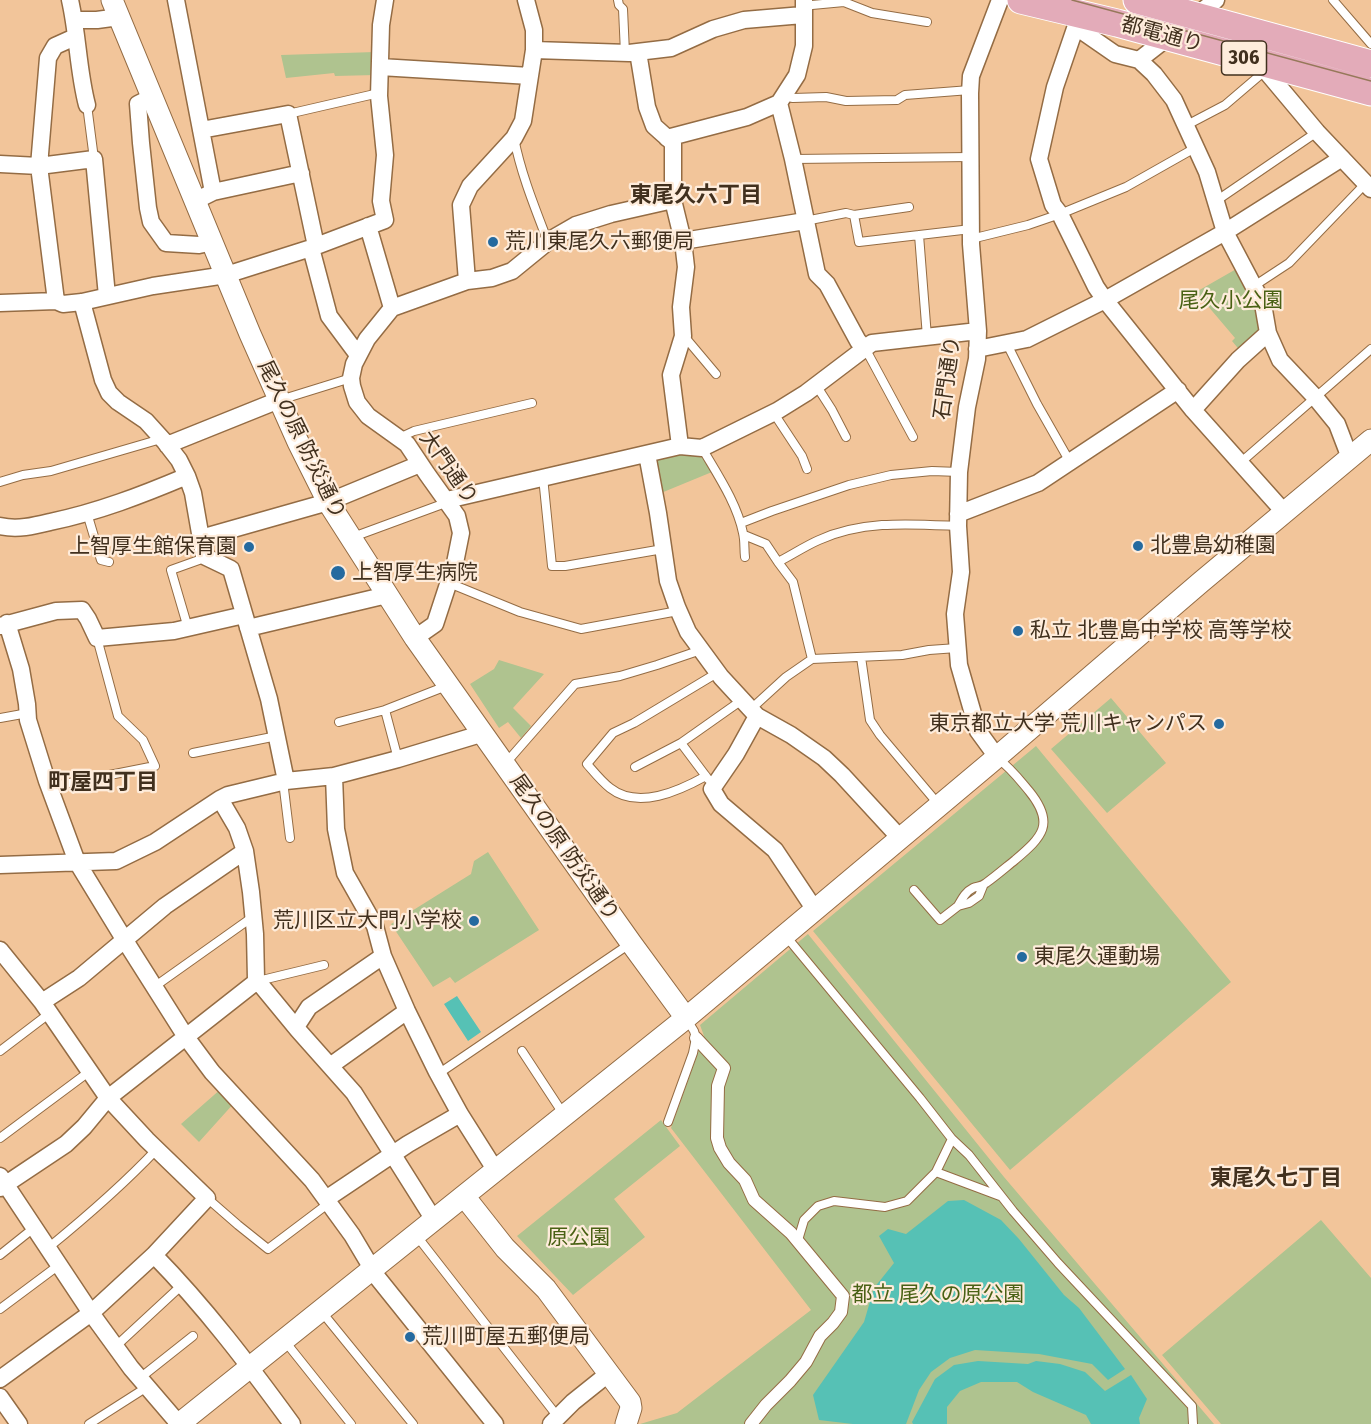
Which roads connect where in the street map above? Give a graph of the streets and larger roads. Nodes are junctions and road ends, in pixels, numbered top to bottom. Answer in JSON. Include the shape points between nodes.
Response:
{"nodes":[{"id":1,"x":70,"y":0,"type":"edge"},
{"id":2,"x":176,"y":0,"type":"edge"},
{"id":3,"x":385,"y":0,"type":"edge"},
{"id":4,"x":526,"y":0,"type":"edge"},
{"id":5,"x":1000,"y":0,"type":"edge"},
{"id":6,"x":1021,"y":0,"type":"edge"},
{"id":7,"x":1137,"y":0,"type":"edge"},
{"id":8,"x":116,"y":8,"type":"edge"},
{"id":9,"x":803,"y":8,"type":"edge"},
{"id":10,"x":1208,"y":10,"type":"edge"},
{"id":11,"x":75,"y":20,"type":"junction"},
{"id":12,"x":1078,"y":21,"type":"junction"},
{"id":13,"x":75,"y":37,"type":"junction"},
{"id":14,"x":1168,"y":37,"type":"junction"},
{"id":15,"x":534,"y":50,"type":"junction"},
{"id":16,"x":632,"y":52,"type":"junction"},
{"id":17,"x":1139,"y":60,"type":"junction"},
{"id":18,"x":1371,"y":64,"type":"edge"},
{"id":19,"x":1262,"y":66,"type":"junction"},
{"id":20,"x":380,"y":67,"type":"junction"},
{"id":21,"x":530,"y":76,"type":"junction"},
{"id":22,"x":1371,"y":92,"type":"edge"},
{"id":23,"x":152,"y":96,"type":"junction"},
{"id":24,"x":781,"y":99,"type":"junction"},
{"id":25,"x":87,"y":105,"type":"road end"},
{"id":26,"x":201,"y":130,"type":"junction"},
{"id":27,"x":668,"y":138,"type":"junction"},
{"id":28,"x":1342,"y":158,"type":"junction"},
{"id":29,"x":0,"y":164,"type":"edge"},
{"id":30,"x":39,"y":166,"type":"junction"},
{"id":31,"x":301,"y":173,"type":"junction"},
{"id":32,"x":1368,"y":186,"type":"edge"},
{"id":33,"x":204,"y":197,"type":"junction"},
{"id":34,"x":673,"y":200,"type":"junction"},
{"id":35,"x":806,"y":221,"type":"junction"},
{"id":36,"x":368,"y":226,"type":"junction"},
{"id":37,"x":1225,"y":232,"type":"junction"},
{"id":38,"x":683,"y":241,"type":"junction"},
{"id":39,"x":213,"y":242,"type":"junction"},
{"id":40,"x":314,"y":247,"type":"junction"},
{"id":41,"x":226,"y":275,"type":"junction"},
{"id":42,"x":467,"y":281,"type":"junction"},
{"id":43,"x":107,"y":296,"type":"junction"},
{"id":44,"x":1105,"y":300,"type":"junction"},
{"id":45,"x":56,"y":301,"type":"junction"},
{"id":46,"x":82,"y":302,"type":"junction"},
{"id":47,"x":0,"y":303,"type":"edge"},
{"id":48,"x":392,"y":308,"type":"junction"},
{"id":49,"x":978,"y":331,"type":"junction"},
{"id":50,"x":1268,"y":333,"type":"junction"},
{"id":51,"x":865,"y":348,"type":"junction"},
{"id":52,"x":977,"y":349,"type":"junction"},
{"id":53,"x":358,"y":355,"type":"junction"},
{"id":54,"x":1178,"y":390,"type":"junction"},
{"id":55,"x":279,"y":400,"type":"junction"},
{"id":56,"x":1193,"y":410,"type":"junction"},
{"id":57,"x":1371,"y":440,"type":"edge"},
{"id":58,"x":165,"y":442,"type":"junction"},
{"id":59,"x":680,"y":446,"type":"junction"},
{"id":60,"x":647,"y":454,"type":"junction"},
{"id":61,"x":1350,"y":458,"type":"junction"},
{"id":62,"x":420,"y":464,"type":"junction"},
{"id":63,"x":187,"y":476,"type":"junction"},
{"id":64,"x":447,"y":500,"type":"junction"},
{"id":65,"x":328,"y":502,"type":"junction"},
{"id":66,"x":1285,"y":513,"type":"junction"},
{"id":67,"x":958,"y":520,"type":"junction"},
{"id":68,"x":0,"y":526,"type":"edge"},
{"id":69,"x":201,"y":538,"type":"junction"},
{"id":70,"x":387,"y":595,"type":"junction"},
{"id":71,"x":246,"y":621,"type":"junction"},
{"id":72,"x":3,"y":625,"type":"edge"},
{"id":73,"x":416,"y":638,"type":"junction"},
{"id":74,"x":750,"y":708,"type":"junction"},
{"id":75,"x":484,"y":733,"type":"junction"},
{"id":76,"x":997,"y":757,"type":"junction"},
{"id":77,"x":334,"y":776,"type":"junction"},
{"id":78,"x":285,"y":781,"type":"junction"},
{"id":79,"x":220,"y":799,"type":"junction"},
{"id":80,"x":900,"y":838,"type":"junction"},
{"id":81,"x":245,"y":851,"type":"junction"},
{"id":82,"x":77,"y":862,"type":"junction"},
{"id":83,"x":0,"y":865,"type":"edge"},
{"id":84,"x":815,"y":910,"type":"junction"},
{"id":85,"x":124,"y":939,"type":"junction"},
{"id":86,"x":1,"y":954,"type":"edge"},
{"id":87,"x":383,"y":956,"type":"junction"},
{"id":88,"x":257,"y":981,"type":"junction"},
{"id":89,"x":46,"y":1008,"type":"junction"},
{"id":90,"x":407,"y":1011,"type":"junction"},
{"id":91,"x":686,"y":1018,"type":"junction"},
{"id":92,"x":296,"y":1027,"type":"junction"},
{"id":93,"x":186,"y":1037,"type":"junction"},
{"id":94,"x":696,"y":1038,"type":"road end"},
{"id":95,"x":330,"y":1066,"type":"junction"},
{"id":96,"x":108,"y":1098,"type":"junction"},
{"id":97,"x":460,"y":1114,"type":"junction"},
{"id":98,"x":392,"y":1154,"type":"junction"},
{"id":99,"x":496,"y":1171,"type":"junction"},
{"id":100,"x":2,"y":1183,"type":"edge"},
{"id":101,"x":464,"y":1196,"type":"junction"},
{"id":102,"x":328,"y":1201,"type":"junction"},
{"id":103,"x":434,"y":1221,"type":"junction"},
{"id":104,"x":154,"y":1256,"type":"junction"},
{"id":105,"x":372,"y":1270,"type":"junction"},
{"id":106,"x":91,"y":1313,"type":"junction"},
{"id":107,"x":251,"y":1367,"type":"junction"},
{"id":108,"x":608,"y":1374,"type":"junction"},
{"id":109,"x":0,"y":1379,"type":"edge"},
{"id":110,"x":0,"y":1397,"type":"edge"},
{"id":111,"x":554,"y":1421,"type":"edge"},
{"id":112,"x":181,"y":1423,"type":"edge"},
{"id":113,"x":19,"y":1424,"type":"edge"},
{"id":114,"x":292,"y":1424,"type":"edge"},
{"id":115,"x":495,"y":1424,"type":"edge"},
{"id":116,"x":626,"y":1424,"type":"edge"},
{"id":117,"x":751,"y":1424,"type":"edge"}],
"edges":[{"from":1,"to":11,"type":"street"},
{"from":2,"to":26,"type":"street"},
{"from":3,"to":20,"type":"street"},
{"from":4,"to":15,"type":"street","via":[[534,30]]},
{"from":5,"to":49,"type":"street","name":"石門通り","via":[[971,76],[970,90],[971,234]]},
{"from":6,"to":12,"type":"main road","name":"都電通り","number":"306"},
{"from":7,"to":10,"type":"main road","name":"都電通り","number":"306"},
{"from":8,"to":11,"type":"street","via":[[97,20]]},
{"from":8,"to":23,"type":"street","name":"尾久の原 防災通り"},
{"from":9,"to":16,"type":"street","via":[[713,29],[671,48]]},
{"from":9,"to":24,"type":"street","via":[[804,46],[797,75]]},
{"from":10,"to":14,"type":"street"},
{"from":10,"to":18,"type":"main road","name":"都電通り","number":"306"},
{"from":10,"to":19,"type":"street"},
{"from":11,"to":13,"type":"street"},
{"from":12,"to":14,"type":"main road","name":"都電通り","number":"306"},
{"from":12,"to":17,"type":"street","via":[[1115,54]]},
{"from":12,"to":44,"type":"street","via":[[1055,87],[1039,159],[1053,205]]},
{"from":13,"to":25,"type":"street"},
{"from":13,"to":30,"type":"street","via":[[55,46],[48,58]]},
{"from":14,"to":17,"type":"street"},
{"from":14,"to":19,"type":"main road","name":"都電通り","number":"306"},
{"from":15,"to":16,"type":"street"},
{"from":15,"to":21,"type":"street"},
{"from":16,"to":27,"type":"street","via":[[654,126]]},
{"from":17,"to":37,"type":"street","via":[[1173,100],[1207,172]]},
{"from":19,"to":22,"type":"main road","name":"都電通り","number":"306"},
{"from":19,"to":28,"type":"street"},
{"from":20,"to":21,"type":"street"},
{"from":20,"to":36,"type":"street","via":[[385,155],[381,201],[385,220]]},
{"from":21,"to":42,"type":"street","via":[[523,121],[514,138],[470,186],[461,205]]},
{"from":23,"to":33,"type":"street","name":"尾久の原 防災通り"},
{"from":23,"to":39,"type":"street","via":[[138,104],[151,222],[166,243]]},
{"from":24,"to":27,"type":"street","via":[[747,117]]},
{"from":24,"to":35,"type":"street"},
{"from":26,"to":31,"type":"street","via":[[288,114]]},
{"from":26,"to":33,"type":"street"},
{"from":27,"to":34,"type":"street","via":[[673,143]]},
{"from":28,"to":32,"type":"street"},
{"from":28,"to":37,"type":"street"},
{"from":29,"to":30,"type":"street"},
{"from":30,"to":43,"type":"street","via":[[94,159]]},
{"from":30,"to":45,"type":"street"},
{"from":31,"to":33,"type":"street"},
{"from":31,"to":40,"type":"street"},
{"from":33,"to":39,"type":"street","name":"尾久の原 防災通り"},
{"from":34,"to":38,"type":"street"},
{"from":34,"to":42,"type":"street","via":[[576,225],[512,271]]},
{"from":35,"to":38,"type":"street"},
{"from":35,"to":51,"type":"street","via":[[817,274]]},
{"from":36,"to":40,"type":"street"},
{"from":36,"to":48,"type":"street"},
{"from":37,"to":44,"type":"street"},
{"from":37,"to":50,"type":"street","via":[[1263,304]]},
{"from":38,"to":59,"type":"street","via":[[683,336],[671,375]]},
{"from":39,"to":41,"type":"street","name":"尾久の原 防災通り"},
{"from":40,"to":41,"type":"street"},
{"from":40,"to":53,"type":"street","via":[[329,316]]},
{"from":41,"to":43,"type":"street"},
{"from":41,"to":55,"type":"street","name":"尾久の原 防災通り"},
{"from":42,"to":48,"type":"street"},
{"from":43,"to":46,"type":"street"},
{"from":44,"to":52,"type":"street","via":[[1027,339]]},
{"from":44,"to":54,"type":"street"},
{"from":45,"to":46,"type":"street"},
{"from":45,"to":47,"type":"street"},
{"from":46,"to":58,"type":"street","via":[[110,393],[146,421]]},
{"from":48,"to":53,"type":"street"},
{"from":49,"to":51,"type":"street","via":[[872,343]]},
{"from":49,"to":52,"type":"street","name":"石門通り"},
{"from":50,"to":56,"type":"street"},
{"from":50,"to":61,"type":"street","via":[[1281,360],[1338,424]]},
{"from":51,"to":59,"type":"street","via":[[806,393],[773,412],[702,448]]},
{"from":52,"to":67,"type":"street","name":"石門通り","via":[[963,434]]},
{"from":53,"to":62,"type":"street","name":"大門通り","via":[[351,378],[357,402],[368,416],[407,444]]},
{"from":54,"to":56,"type":"street"},
{"from":54,"to":67,"type":"street","via":[[1038,483]]},
{"from":55,"to":58,"type":"street"},
{"from":55,"to":65,"type":"street","name":"尾久の原 防災通り"},
{"from":56,"to":66,"type":"street"},
{"from":57,"to":61,"type":"street"},
{"from":58,"to":63,"type":"street"},
{"from":59,"to":60,"type":"street"},
{"from":60,"to":64,"type":"street"},
{"from":60,"to":74,"type":"street","via":[[668,581],[678,611],[717,673]]},
{"from":61,"to":66,"type":"street"},
{"from":62,"to":64,"type":"street","name":"大門通り"},
{"from":62,"to":65,"type":"street"},
{"from":63,"to":68,"type":"street","via":[[127,501],[74,517],[26,528]]},
{"from":63,"to":69,"type":"street"},
{"from":64,"to":73,"type":"street","name":"大門通り","via":[[461,533],[455,562],[435,624]]},
{"from":65,"to":69,"type":"street"},
{"from":65,"to":70,"type":"street","name":"尾久の原 防災通り"},
{"from":66,"to":76,"type":"street"},
{"from":67,"to":76,"type":"street","name":"石門通り","via":[[961,572],[955,614],[959,665],[978,731]]},
{"from":69,"to":71,"type":"street","via":[[204,555],[231,569]]},
{"from":70,"to":71,"type":"street"},
{"from":70,"to":73,"type":"street","name":"尾久の原 防災通り"},
{"from":71,"to":72,"type":"street","via":[[97,638],[82,610],[56,611]]},
{"from":71,"to":78,"type":"street","via":[[269,699]]},
{"from":72,"to":82,"type":"street","via":[[21,669],[28,720]]},
{"from":73,"to":75,"type":"street","name":"尾久の原 防災通り"},
{"from":74,"to":80,"type":"street","via":[[824,758]]},
{"from":74,"to":84,"type":"street","via":[[736,754],[710,781],[712,789],[721,804],[775,850]]},
{"from":75,"to":77,"type":"street"},
{"from":75,"to":91,"type":"street","name":"尾久の原 防災通り"},
{"from":76,"to":80,"type":"street"},
{"from":77,"to":78,"type":"street"},
{"from":77,"to":87,"type":"street","via":[[336,829],[345,873],[375,926]]},
{"from":78,"to":79,"type":"street"},
{"from":79,"to":81,"type":"street"},
{"from":79,"to":82,"type":"street","via":[[155,842],[116,861]]},
{"from":80,"to":84,"type":"street"},
{"from":81,"to":85,"type":"street"},
{"from":81,"to":88,"type":"street"},
{"from":82,"to":83,"type":"street"},
{"from":82,"to":85,"type":"street"},
{"from":84,"to":91,"type":"street"},
{"from":85,"to":89,"type":"street"},
{"from":85,"to":93,"type":"street"},
{"from":86,"to":89,"type":"street"},
{"from":87,"to":90,"type":"street"},
{"from":87,"to":92,"type":"street","via":[[309,1007]]},
{"from":88,"to":92,"type":"street"},
{"from":88,"to":93,"type":"street"},
{"from":89,"to":96,"type":"street"},
{"from":90,"to":95,"type":"street"},
{"from":90,"to":97,"type":"street"},
{"from":91,"to":99,"type":"street"},
{"from":92,"to":95,"type":"street"},
{"from":93,"to":96,"type":"street"},
{"from":93,"to":102,"type":"street","via":[[212,1072]]},
{"from":94,"to":117,"type":"street","via":[[724,1068],[718,1086],[720,1148],[745,1180],[754,1200],[798,1240],[843,1296],[841,1312],[820,1336],[806,1362]]},
{"from":95,"to":98,"type":"street","via":[[354,1093]]},
{"from":96,"to":100,"type":"street","via":[[66,1144]]},
{"from":96,"to":104,"type":"street","via":[[207,1198]]},
{"from":97,"to":98,"type":"street"},
{"from":97,"to":99,"type":"street"},
{"from":98,"to":102,"type":"street"},
{"from":98,"to":103,"type":"street"},
{"from":99,"to":101,"type":"street"},
{"from":100,"to":106,"type":"street"},
{"from":101,"to":103,"type":"street"},
{"from":101,"to":108,"type":"street","via":[[505,1248],[552,1296]]},
{"from":102,"to":105,"type":"street"},
{"from":103,"to":105,"type":"street"},
{"from":104,"to":106,"type":"street"},
{"from":104,"to":107,"type":"street"},
{"from":105,"to":107,"type":"street"},
{"from":105,"to":115,"type":"street"},
{"from":106,"to":109,"type":"street"},
{"from":106,"to":112,"type":"street","via":[[143,1383]]},
{"from":107,"to":112,"type":"street"},
{"from":107,"to":114,"type":"street"},
{"from":108,"to":111,"type":"street"},
{"from":108,"to":116,"type":"street","via":[[630,1402]]},
{"from":110,"to":113,"type":"street"}]}
